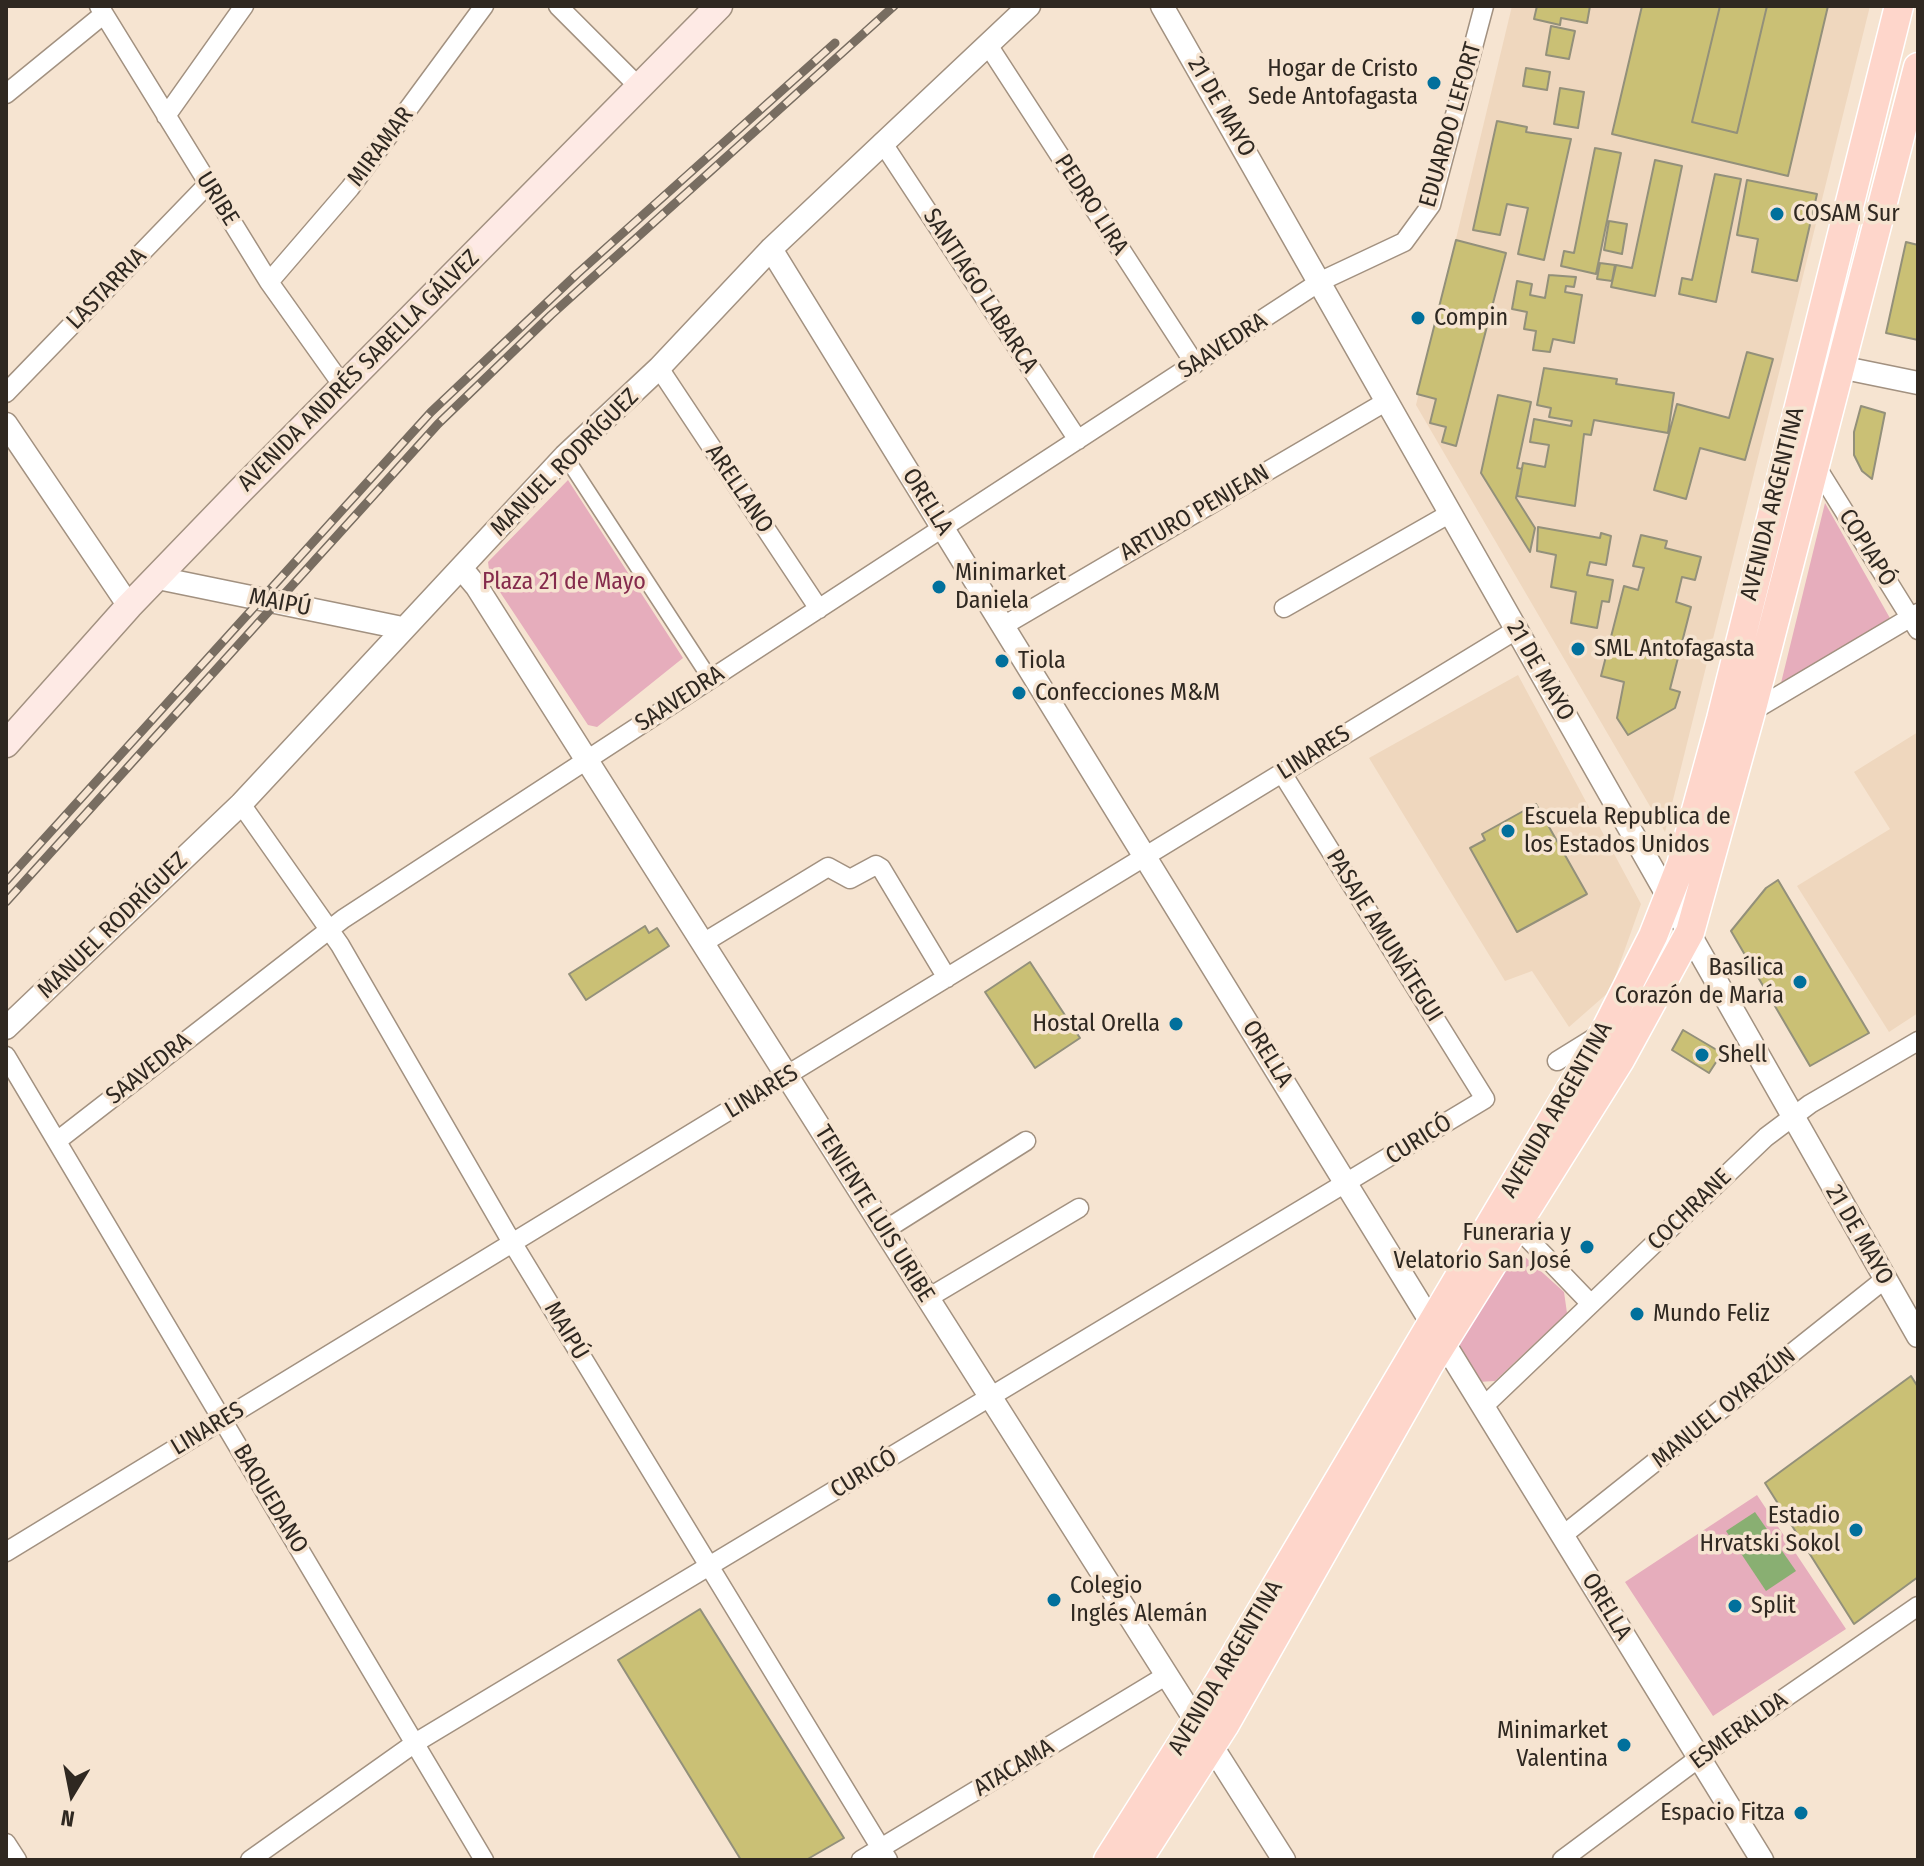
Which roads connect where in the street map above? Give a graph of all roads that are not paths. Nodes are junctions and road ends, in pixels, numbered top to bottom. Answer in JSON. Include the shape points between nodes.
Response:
{"nodes":[{"id":1,"x":244,"y":6,"type":"edge"},
{"id":2,"x":484,"y":6,"type":"edge"},
{"id":3,"x":558,"y":6,"type":"edge"},
{"id":4,"x":719,"y":6,"type":"edge"},
{"id":5,"x":1029,"y":6,"type":"edge"},
{"id":6,"x":1162,"y":6,"type":"edge"},
{"id":7,"x":1484,"y":6,"type":"edge"},
{"id":8,"x":1899,"y":6,"type":"edge"},
{"id":9,"x":102,"y":10,"type":"edge"},
{"id":10,"x":988,"y":45,"type":"junction"},
{"id":11,"x":1918,"y":67,"type":"edge"},
{"id":12,"x":639,"y":87,"type":"junction"},
{"id":13,"x":6,"y":94,"type":"edge"},
{"id":14,"x":166,"y":116,"type":"junction"},
{"id":15,"x":882,"y":142,"type":"junction"},
{"id":16,"x":208,"y":184,"type":"junction"},
{"id":17,"x":771,"y":249,"type":"junction"},
{"id":18,"x":1321,"y":281,"type":"junction"},
{"id":19,"x":269,"y":282,"type":"junction"},
{"id":20,"x":1808,"y":361,"type":"junction"},
{"id":21,"x":1195,"y":364,"type":"junction"},
{"id":22,"x":1842,"y":367,"type":"junction"},
{"id":23,"x":659,"y":368,"type":"junction"},
{"id":24,"x":1918,"y":383,"type":"edge"},
{"id":25,"x":343,"y":386,"type":"junction"},
{"id":26,"x":6,"y":393,"type":"edge"},
{"id":27,"x":1387,"y":401,"type":"junction"},
{"id":28,"x":6,"y":424,"type":"edge"},
{"id":29,"x":1078,"y":440,"type":"junction"},
{"id":30,"x":565,"y":456,"type":"junction"},
{"id":31,"x":1816,"y":466,"type":"junction"},
{"id":32,"x":1449,"y":514,"type":"junction"},
{"id":33,"x":943,"y":528,"type":"junction"},
{"id":34,"x":462,"y":569,"type":"junction"},
{"id":35,"x":158,"y":578,"type":"junction"},
{"id":36,"x":129,"y":606,"type":"junction"},
{"id":37,"x":1284,"y":608,"type":"dead end"},
{"id":38,"x":819,"y":609,"type":"junction"},
{"id":39,"x":1915,"y":620,"type":"edge"},
{"id":40,"x":1003,"y":626,"type":"junction"},
{"id":41,"x":402,"y":628,"type":"junction"},
{"id":42,"x":1516,"y":630,"type":"junction"},
{"id":43,"x":711,"y":680,"type":"junction"},
{"id":44,"x":1751,"y":712,"type":"junction"},
{"id":45,"x":6,"y":744,"type":"edge"},
{"id":46,"x":587,"y":760,"type":"junction"},
{"id":47,"x":1282,"y":773,"type":"junction"},
{"id":48,"x":241,"y":804,"type":"junction"},
{"id":49,"x":1145,"y":857,"type":"junction"},
{"id":50,"x":1669,"y":899,"type":"junction"},
{"id":51,"x":330,"y":929,"type":"junction"},
{"id":52,"x":1690,"y":932,"type":"junction"},
{"id":53,"x":703,"y":943,"type":"junction"},
{"id":54,"x":947,"y":978,"type":"junction"},
{"id":55,"x":6,"y":1028,"type":"edge"},
{"id":56,"x":1605,"y":1031,"type":"junction"},
{"id":57,"x":1918,"y":1041,"type":"edge"},
{"id":58,"x":6,"y":1056,"type":"edge"},
{"id":59,"x":1557,"y":1061,"type":"dead end"},
{"id":60,"x":788,"y":1077,"type":"junction"},
{"id":61,"x":1485,"y":1099,"type":"joint"},
{"id":62,"x":1792,"y":1118,"type":"junction"},
{"id":63,"x":57,"y":1141,"type":"junction"},
{"id":64,"x":1026,"y":1141,"type":"dead end"},
{"id":65,"x":1347,"y":1185,"type":"junction"},
{"id":66,"x":1079,"y":1208,"type":"dead end"},
{"id":67,"x":1515,"y":1225,"type":"junction"},
{"id":68,"x":885,"y":1230,"type":"junction"},
{"id":69,"x":514,"y":1245,"type":"junction"},
{"id":70,"x":1885,"y":1279,"type":"junction"},
{"id":71,"x":928,"y":1298,"type":"junction"},
{"id":72,"x":1591,"y":1304,"type":"junction"},
{"id":73,"x":1437,"y":1332,"type":"junction"},
{"id":74,"x":1918,"y":1336,"type":"edge"},
{"id":75,"x":992,"y":1398,"type":"junction"},
{"id":76,"x":1483,"y":1407,"type":"junction"},
{"id":77,"x":223,"y":1421,"type":"junction"},
{"id":78,"x":1562,"y":1536,"type":"junction"},
{"id":79,"x":6,"y":1552,"type":"edge"},
{"id":80,"x":710,"y":1567,"type":"junction"},
{"id":81,"x":1918,"y":1606,"type":"edge"},
{"id":82,"x":1167,"y":1675,"type":"junction"},
{"id":83,"x":1196,"y":1721,"type":"junction"},
{"id":84,"x":415,"y":1743,"type":"junction"},
{"id":85,"x":1212,"y":1745,"type":"junction"},
{"id":86,"x":1699,"y":1759,"type":"junction"},
{"id":87,"x":6,"y":1843,"type":"edge"},
{"id":88,"x":274,"y":1853,"type":"edge"},
{"id":89,"x":885,"y":1854,"type":"edge"},
{"id":90,"x":17,"y":1860,"type":"edge"},
{"id":91,"x":250,"y":1860,"type":"edge"},
{"id":92,"x":484,"y":1860,"type":"edge"},
{"id":93,"x":861,"y":1860,"type":"edge"},
{"id":94,"x":1108,"y":1860,"type":"edge"},
{"id":95,"x":1138,"y":1860,"type":"edge"},
{"id":96,"x":1284,"y":1860,"type":"edge"},
{"id":97,"x":1562,"y":1860,"type":"edge"},
{"id":98,"x":1762,"y":1860,"type":"edge"}],
"edges":[{"from":1,"to":14,"type":"street"},
{"from":2,"to":19,"type":"street","name":"MIRAMAR","via":[[359,176]]},
{"from":3,"to":12,"type":"street"},
{"from":4,"to":12,"type":"main road","name":"AVENIDA ANDRÉS SABELLA GÁLVEZ"},
{"from":5,"to":10,"type":"street","name":"MANUEL RODRÍGUEZ"},
{"from":6,"to":18,"type":"street","name":"21 DE MAYO"},
{"from":7,"to":18,"type":"street","name":"EDUARDO LEFORT","via":[[1436,191],[1424,218],[1404,242]]},
{"from":8,"to":20,"type":"main road","name":"AVENIDA ARGENTINA"},
{"from":9,"to":13,"type":"street"},
{"from":9,"to":14,"type":"street","name":"URIBE"},
{"from":10,"to":15,"type":"street","name":"MANUEL RODRÍGUEZ"},
{"from":10,"to":21,"type":"street","name":"PEDRO LIRA"},
{"from":11,"to":22,"type":"main road","name":"AVENIDA ARGENTINA"},
{"from":12,"to":25,"type":"main road","name":"AVENIDA ANDRÉS SABELLA GÁLVEZ"},
{"from":14,"to":16,"type":"street","name":"URIBE"},
{"from":15,"to":17,"type":"street","name":"MANUEL RODRÍGUEZ"},
{"from":15,"to":29,"type":"street","name":"SANTIAGO LABARCA"},
{"from":16,"to":19,"type":"street","name":"URIBE"},
{"from":16,"to":26,"type":"street","name":"LASTARRIA"},
{"from":17,"to":23,"type":"street","name":"MANUEL RODRÍGUEZ"},
{"from":17,"to":33,"type":"street","name":"ORELLA"},
{"from":18,"to":21,"type":"street","name":"SAAVEDRA"},
{"from":18,"to":27,"type":"street","name":"21 DE MAYO"},
{"from":19,"to":25,"type":"street","name":"URIBE"},
{"from":20,"to":22,"type":"street"},
{"from":20,"to":50,"type":"main road","name":"AVENIDA ARGENTINA","via":[[1721,719]]},
{"from":21,"to":29,"type":"street","name":"SAAVEDRA"},
{"from":22,"to":24,"type":"street"},
{"from":22,"to":31,"type":"main road","name":"AVENIDA ARGENTINA"},
{"from":23,"to":30,"type":"street","name":"MANUEL RODRÍGUEZ"},
{"from":23,"to":38,"type":"street","name":"ARELLANO"},
{"from":25,"to":35,"type":"main road","name":"AVENIDA ANDRÉS SABELLA GÁLVEZ"},
{"from":27,"to":32,"type":"street","name":"21 DE MAYO"},
{"from":27,"to":40,"type":"street","name":"ARTURO PENJEAN"},
{"from":28,"to":36,"type":"street"},
{"from":29,"to":33,"type":"street","name":"SAAVEDRA"},
{"from":30,"to":34,"type":"street","name":"MANUEL RODRÍGUEZ"},
{"from":30,"to":43,"type":"street"},
{"from":31,"to":39,"type":"street","name":"COPIAPÓ"},
{"from":31,"to":44,"type":"main road","name":"AVENIDA ARGENTINA"},
{"from":32,"to":37,"type":"street"},
{"from":32,"to":42,"type":"street","name":"21 DE MAYO"},
{"from":33,"to":38,"type":"street","name":"SAAVEDRA"},
{"from":33,"to":40,"type":"street","name":"ORELLA"},
{"from":34,"to":41,"type":"street","name":"MANUEL RODRÍGUEZ"},
{"from":34,"to":46,"type":"street","name":"TENIENTE LUIS URIBE"},
{"from":35,"to":36,"type":"main road","name":"AVENIDA ANDRÉS SABELLA GÁLVEZ"},
{"from":35,"to":41,"type":"street","name":"MAIPÚ"},
{"from":36,"to":45,"type":"main road","name":"AVENIDA ANDRÉS SABELLA GÁLVEZ"},
{"from":38,"to":43,"type":"street","name":"SAAVEDRA"},
{"from":39,"to":44,"type":"street"},
{"from":40,"to":49,"type":"street","name":"ORELLA"},
{"from":41,"to":48,"type":"street","name":"MANUEL RODRÍGUEZ"},
{"from":42,"to":47,"type":"street","name":"LINARES"},
{"from":42,"to":50,"type":"street","name":"21 DE MAYO"},
{"from":43,"to":46,"type":"street","name":"SAAVEDRA"},
{"from":44,"to":52,"type":"main road","name":"AVENIDA ARGENTINA"},
{"from":46,"to":51,"type":"street","name":"SAAVEDRA"},
{"from":46,"to":53,"type":"street","name":"TENIENTE LUIS URIBE"},
{"from":47,"to":49,"type":"street","name":"LINARES"},
{"from":47,"to":61,"type":"street","name":"PASAJE AMUNÁTEGUI"},
{"from":48,"to":51,"type":"street","name":"MAIPÚ"},
{"from":48,"to":55,"type":"street","name":"MANUEL RODRÍGUEZ"},
{"from":49,"to":54,"type":"street","name":"LINARES"},
{"from":49,"to":65,"type":"street","name":"ORELLA"},
{"from":50,"to":52,"type":"street","name":"21 DE MAYO"},
{"from":50,"to":56,"type":"main road","name":"AVENIDA ARGENTINA"},
{"from":51,"to":63,"type":"street","name":"SAAVEDRA"},
{"from":51,"to":69,"type":"street","name":"MAIPÚ"},
{"from":52,"to":62,"type":"street","name":"21 DE MAYO"},
{"from":52,"to":67,"type":"main road","name":"AVENIDA ARGENTINA","via":[[1620,1060]]},
{"from":53,"to":54,"type":"street","via":[[828,867],[850,879],[876,865]]},
{"from":53,"to":60,"type":"street","name":"TENIENTE LUIS URIBE"},
{"from":54,"to":60,"type":"street","name":"LINARES"},
{"from":56,"to":59,"type":"street"},
{"from":56,"to":73,"type":"main road","name":"AVENIDA ARGENTINA"},
{"from":57,"to":62,"type":"street","name":"COCHRANE"},
{"from":58,"to":63,"type":"street","name":"BAQUEDANO"},
{"from":60,"to":68,"type":"street","name":"TENIENTE LUIS URIBE"},
{"from":60,"to":69,"type":"street","name":"LINARES"},
{"from":61,"to":65,"type":"street","name":"CURICÓ"},
{"from":62,"to":70,"type":"street","name":"21 DE MAYO"},
{"from":62,"to":72,"type":"street","name":"COCHRANE"},
{"from":63,"to":77,"type":"street","name":"BAQUEDANO"},
{"from":64,"to":68,"type":"street"},
{"from":65,"to":73,"type":"street","name":"ORELLA"},
{"from":65,"to":75,"type":"street","name":"CURICÓ"},
{"from":66,"to":71,"type":"street"},
{"from":67,"to":72,"type":"street"},
{"from":67,"to":73,"type":"main road","name":"AVENIDA ARGENTINA"},
{"from":68,"to":71,"type":"street","name":"TENIENTE LUIS URIBE"},
{"from":69,"to":77,"type":"street","name":"LINARES"},
{"from":69,"to":80,"type":"street","name":"MAIPÚ"},
{"from":70,"to":74,"type":"street","name":"21 DE MAYO"},
{"from":70,"to":78,"type":"street","name":"MANUEL OYARZÚN"},
{"from":71,"to":75,"type":"street","name":"TENIENTE LUIS URIBE"},
{"from":72,"to":76,"type":"street","name":"COCHRANE"},
{"from":73,"to":76,"type":"street","name":"ORELLA"},
{"from":73,"to":83,"type":"main road","name":"AVENIDA ARGENTINA"},
{"from":73,"to":85,"type":"main road","name":"AVENIDA ARGENTINA"},
{"from":75,"to":80,"type":"street","name":"CURICÓ"},
{"from":75,"to":82,"type":"street","name":"TENIENTE LUIS URIBE"},
{"from":76,"to":78,"type":"street","name":"ORELLA"},
{"from":77,"to":79,"type":"street","name":"LINARES"},
{"from":77,"to":84,"type":"street","name":"BAQUEDANO"},
{"from":78,"to":86,"type":"street","name":"ORELLA"},
{"from":80,"to":84,"type":"street","name":"CURICÓ"},
{"from":80,"to":89,"type":"street","name":"MAIPÚ"},
{"from":81,"to":86,"type":"street","name":"ESMERALDA"},
{"from":82,"to":83,"type":"street","name":"TENIENTE LUIS URIBE"},
{"from":82,"to":89,"type":"street","name":"ATACAMA"},
{"from":83,"to":85,"type":"street","name":"TENIENTE LUIS URIBE"},
{"from":83,"to":94,"type":"main road","name":"AVENIDA ARGENTINA"},
{"from":84,"to":88,"type":"street","name":"CURICÓ"},
{"from":84,"to":92,"type":"street","name":"BAQUEDANO"},
{"from":85,"to":95,"type":"main road","name":"AVENIDA ARGENTINA"},
{"from":85,"to":96,"type":"street","name":"TENIENTE LUIS URIBE"},
{"from":86,"to":97,"type":"street","name":"ESMERALDA"},
{"from":86,"to":98,"type":"street","name":"ORELLA"},
{"from":87,"to":90,"type":"street"},
{"from":88,"to":91,"type":"street","name":"CURICÓ"},
{"from":89,"to":93,"type":"street","name":"ATACAMA"}]}
